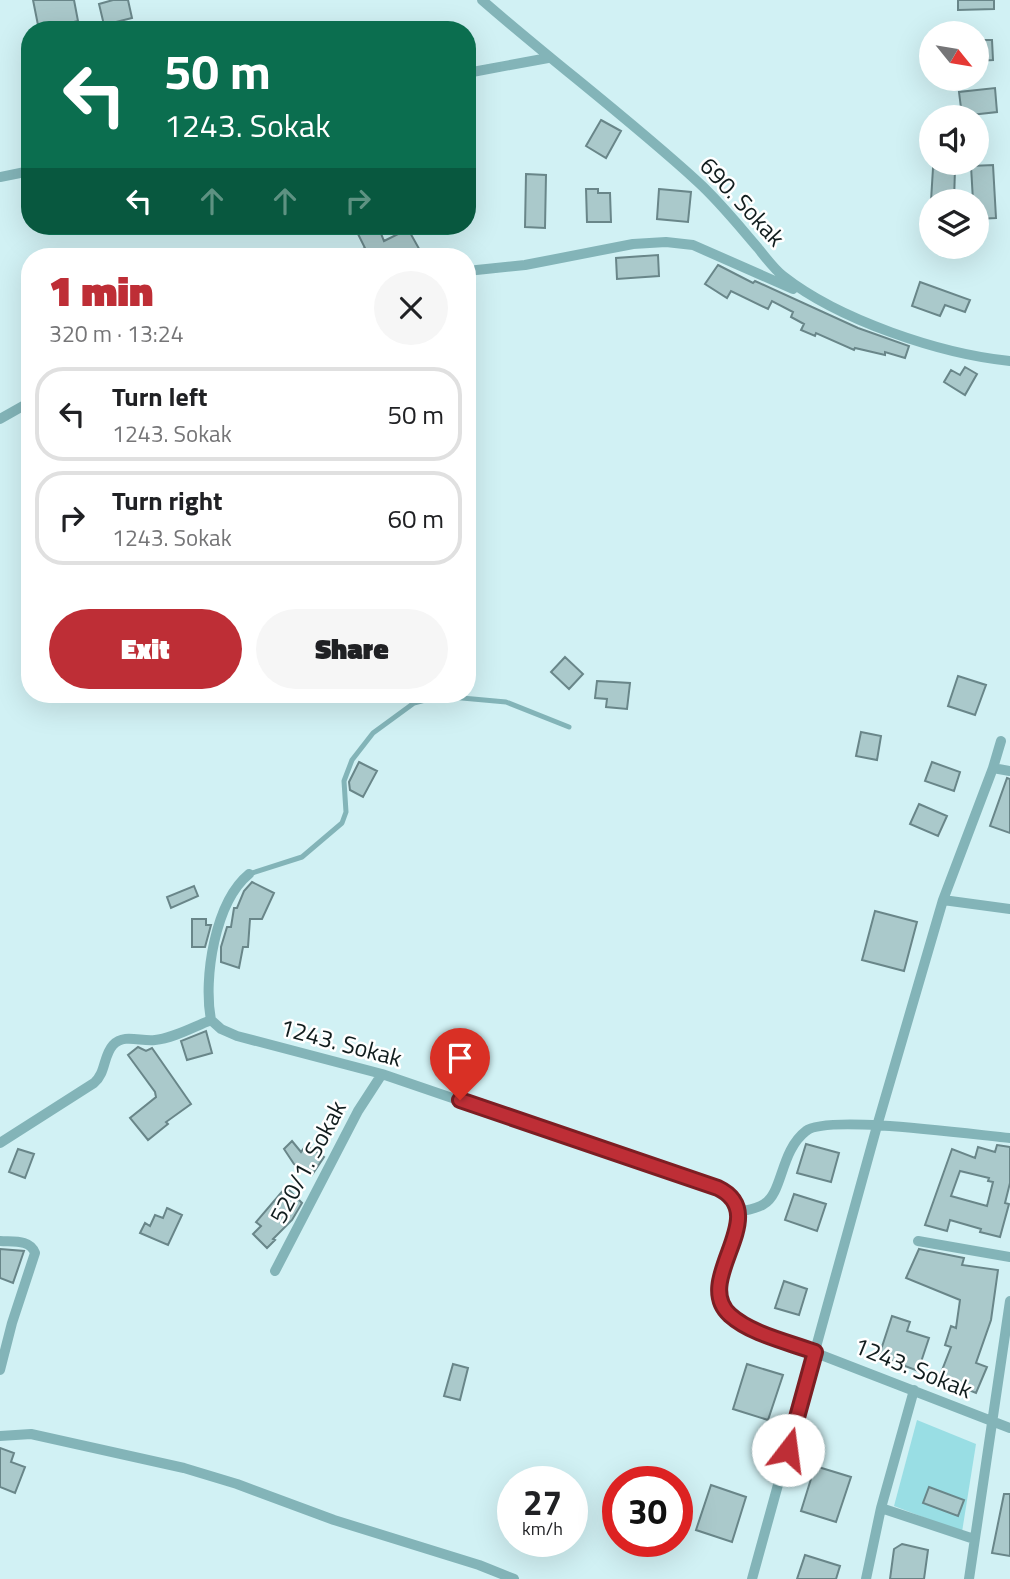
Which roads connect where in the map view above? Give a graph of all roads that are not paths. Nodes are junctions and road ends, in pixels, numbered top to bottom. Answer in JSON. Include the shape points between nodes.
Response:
{"nodes":[{"id":1,"x":482,"y":0,"type":"edge"},
{"id":2,"x":548,"y":58,"type":"junction"},
{"id":3,"x":476,"y":71,"type":"edge"},
{"id":4,"x":21,"y":173,"type":"edge"},
{"id":5,"x":0,"y":177,"type":"edge"},
{"id":6,"x":476,"y":270,"type":"edge"},
{"id":7,"x":821,"y":302,"type":"junction"},
{"id":8,"x":1010,"y":361,"type":"edge"},
{"id":9,"x":21,"y":407,"type":"edge"},
{"id":10,"x":0,"y":419,"type":"edge"},
{"id":11,"x":476,"y":699,"type":"edge"},
{"id":12,"x":414,"y":703,"type":"edge"},
{"id":13,"x":569,"y":727,"type":"dead end"},
{"id":14,"x":1001,"y":741,"type":"dead end"},
{"id":15,"x":993,"y":768,"type":"junction"},
{"id":16,"x":1010,"y":771,"type":"edge"},
{"id":17,"x":250,"y":874,"type":"joint"},
{"id":18,"x":943,"y":900,"type":"junction"},
{"id":19,"x":1010,"y":908,"type":"edge"},
{"id":20,"x":211,"y":1020,"type":"junction"},
{"id":21,"x":382,"y":1074,"type":"junction"},
{"id":22,"x":877,"y":1126,"type":"junction"},
{"id":23,"x":1010,"y":1138,"type":"edge"},
{"id":24,"x":0,"y":1143,"type":"edge"},
{"id":25,"x":738,"y":1212,"type":"junction"},
{"id":26,"x":0,"y":1241,"type":"edge"},
{"id":27,"x":918,"y":1241,"type":"dead end"},
{"id":28,"x":1010,"y":1257,"type":"edge"},
{"id":29,"x":275,"y":1271,"type":"dead end"},
{"id":30,"x":1010,"y":1300,"type":"edge"},
{"id":31,"x":815,"y":1352,"type":"junction"},
{"id":32,"x":0,"y":1370,"type":"edge"},
{"id":33,"x":914,"y":1390,"type":"junction"},
{"id":34,"x":992,"y":1422,"type":"junction"},
{"id":35,"x":1010,"y":1428,"type":"edge"},
{"id":36,"x":0,"y":1436,"type":"edge"},
{"id":37,"x":881,"y":1508,"type":"junction"},
{"id":38,"x":974,"y":1539,"type":"junction"},
{"id":39,"x":514,"y":1579,"type":"edge"},
{"id":40,"x":752,"y":1579,"type":"edge"},
{"id":41,"x":866,"y":1579,"type":"edge"},
{"id":42,"x":969,"y":1579,"type":"edge"}],
"edges":[{"from":1,"to":2,"type":"street","name":"690. Sokak"},
{"from":2,"to":3,"type":"street"},
{"from":2,"to":7,"type":"street","name":"690. Sokak","via":[[698,182],[781,275]]},
{"from":4,"to":5,"type":"street"},
{"from":6,"to":7,"type":"street","via":[[666,242],[693,245]]},
{"from":7,"to":8,"type":"street","name":"690. Sokak","via":[[902,336]]},
{"from":9,"to":10,"type":"street"},
{"from":11,"to":13,"type":"lane","via":[[506,702]]},
{"from":12,"to":17,"type":"lane","via":[[373,733],[352,760],[344,781],[342,823],[302,857]]},
{"from":14,"to":15,"type":"street"},
{"from":15,"to":16,"type":"street"},
{"from":15,"to":18,"type":"street"},
{"from":17,"to":20,"type":"street","via":[[232,895],[217,927],[208,997]]},
{"from":18,"to":19,"type":"street"},
{"from":18,"to":22,"type":"street"},
{"from":20,"to":21,"type":"street","name":"1243. Sokak","via":[[237,1036]]},
{"from":20,"to":24,"type":"street","via":[[161,1039],[115,1042],[98,1080]]},
{"from":21,"to":25,"type":"street","name":"1243. Sokak","via":[[718,1188],[731,1197]]},
{"from":21,"to":29,"type":"street","name":"520/1. Sokak"},
{"from":22,"to":23,"type":"street"},
{"from":22,"to":25,"type":"street","via":[[818,1125],[808,1129],[785,1157],[771,1198]]},
{"from":22,"to":31,"type":"street"},
{"from":25,"to":31,"type":"street","name":"1243. Sokak","via":[[719,1284],[725,1310],[759,1331]]},
{"from":26,"to":32,"type":"street","via":[[27,1243],[35,1253]]},
{"from":27,"to":28,"type":"street"},
{"from":30,"to":34,"type":"street"},
{"from":31,"to":33,"type":"street","name":"1243. Sokak"},
{"from":31,"to":40,"type":"street"},
{"from":33,"to":34,"type":"street","name":"1243. Sokak"},
{"from":33,"to":37,"type":"street"},
{"from":34,"to":35,"type":"street","name":"1243. Sokak"},
{"from":34,"to":38,"type":"street"},
{"from":36,"to":39,"type":"street","via":[[31,1434],[184,1468]]},
{"from":37,"to":38,"type":"street"},
{"from":37,"to":41,"type":"street"},
{"from":38,"to":42,"type":"street"}]}
